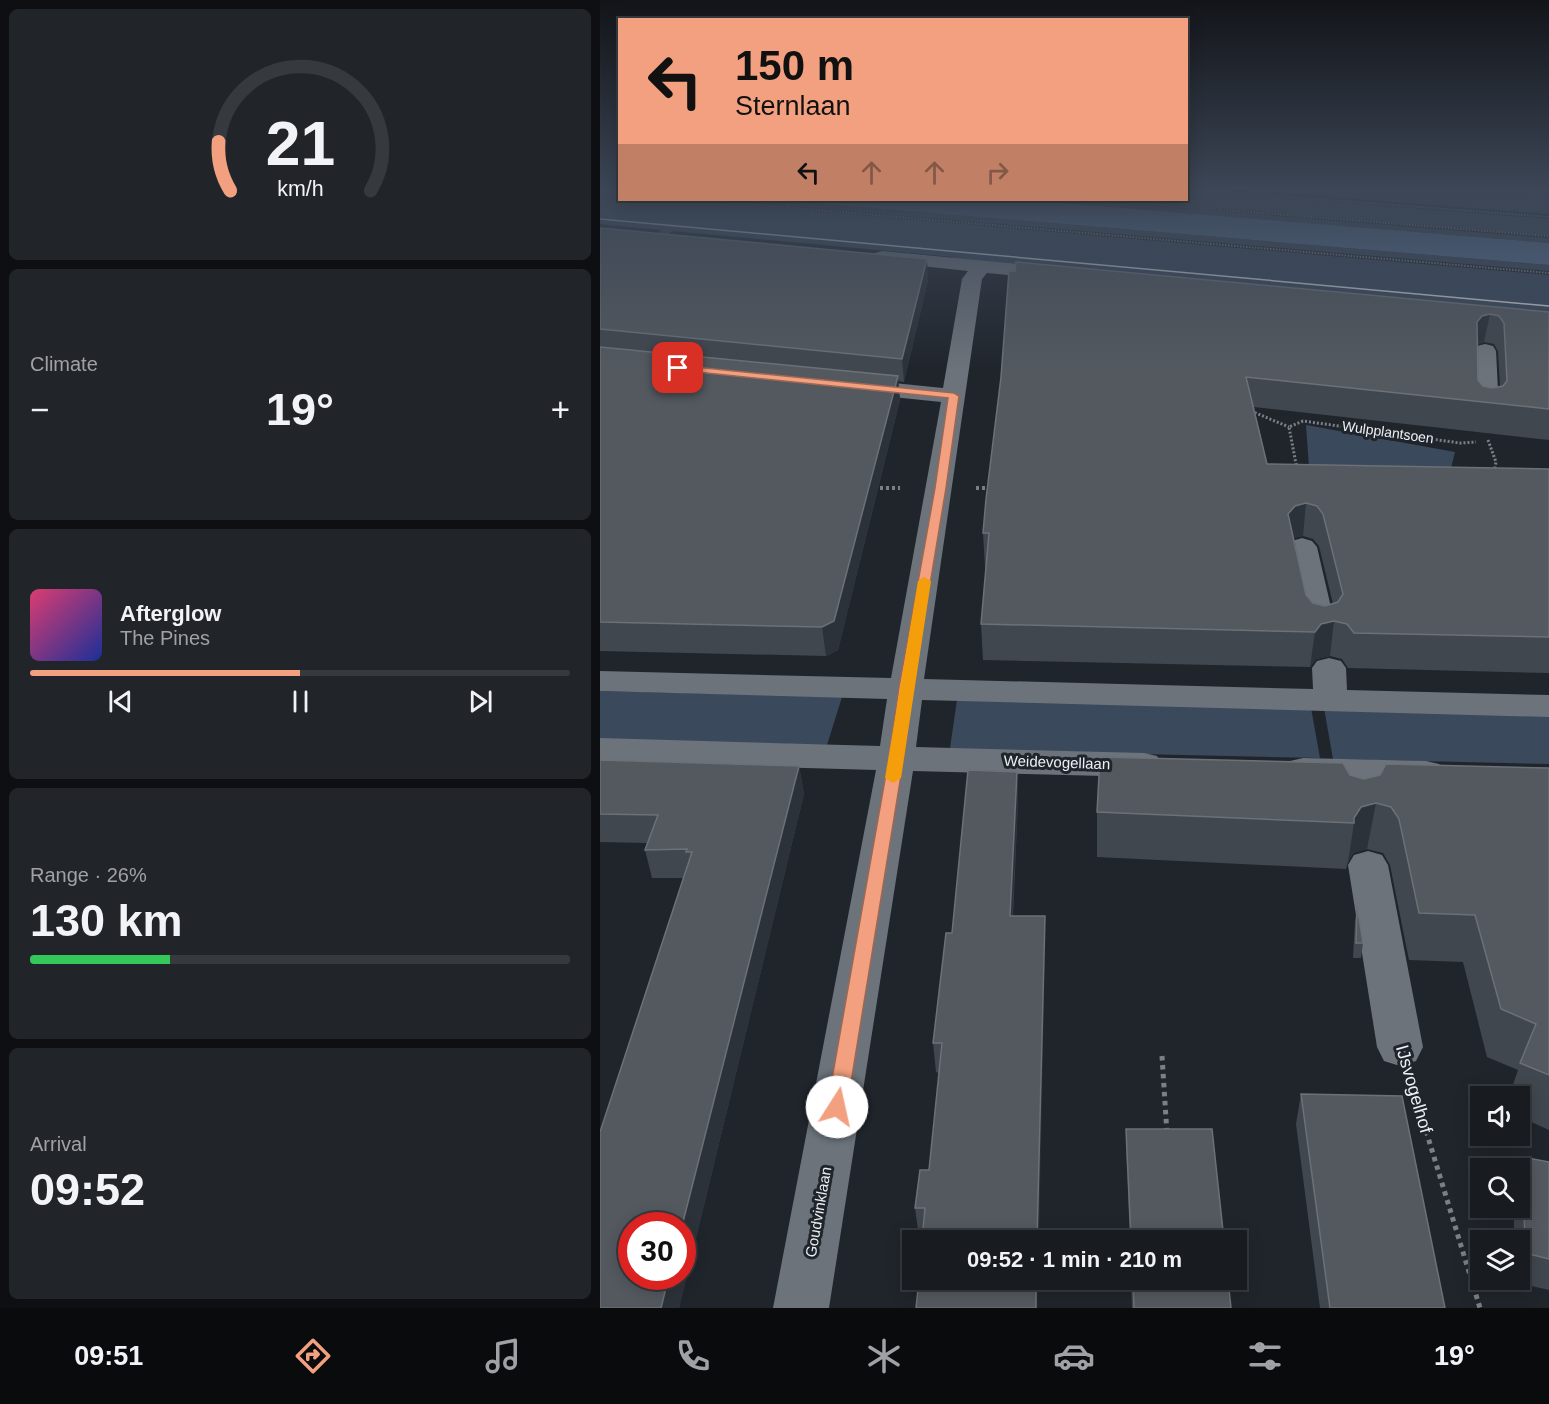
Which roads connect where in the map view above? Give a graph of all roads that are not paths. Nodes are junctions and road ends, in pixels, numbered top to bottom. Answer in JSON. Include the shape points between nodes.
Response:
{"nodes":[{"id":1,"x":862,"y":255,"type":"edge"},
{"id":2,"x":981,"y":267,"type":"junction"},
{"id":3,"x":1082,"y":276,"type":"edge"},
{"id":4,"x":1485,"y":351,"type":"dead end"},
{"id":5,"x":835,"y":384,"type":"edge"},
{"id":6,"x":954,"y":396,"type":"junction"},
{"id":7,"x":1487,"y":409,"type":"edge"},
{"id":8,"x":1302,"y":547,"type":"dead end"},
{"id":9,"x":1320,"y":628,"type":"edge"},
{"id":10,"x":600,"y":681,"type":"edge"},
{"id":11,"x":906,"y":687,"type":"junction"},
{"id":12,"x":1549,"y":706,"type":"edge"},
{"id":13,"x":600,"y":750,"type":"edge"},
{"id":14,"x":897,"y":757,"type":"junction"},
{"id":15,"x":1182,"y":766,"type":"edge"},
{"id":16,"x":1265,"y":769,"type":"edge"},
{"id":17,"x":1348,"y":772,"type":"junction"},
{"id":18,"x":1454,"y":774,"type":"edge"},
{"id":19,"x":1357,"y":809,"type":"edge"},
{"id":20,"x":1368,"y":865,"type":"dead end"},
{"id":21,"x":1400,"y":1047,"type":"road end"},
{"id":22,"x":801,"y":1308,"type":"edge"}],
"edges":[{"from":1,"to":2,"type":"street"},
{"from":2,"to":3,"type":"street"},
{"from":2,"to":6,"type":"street","name":"Goudvinklaan","via":[[972,279]]},
{"from":4,"to":7,"type":"street"},
{"from":5,"to":6,"type":"street"},
{"from":6,"to":11,"type":"street","name":"Goudvinklaan"},
{"from":8,"to":9,"type":"street"},
{"from":10,"to":11,"type":"street"},
{"from":11,"to":12,"type":"street","via":[[1330,684]]},
{"from":11,"to":14,"type":"street","name":"Goudvinklaan"},
{"from":13,"to":14,"type":"street","name":"Weidevogellaan"},
{"from":14,"to":15,"type":"street","name":"Weidevogellaan"},
{"from":14,"to":22,"type":"street","name":"Goudvinklaan"},
{"from":16,"to":17,"type":"street"},
{"from":17,"to":18,"type":"street"},
{"from":17,"to":19,"type":"street"},
{"from":20,"to":21,"type":"street","name":"IJsvogelhof"}]}
